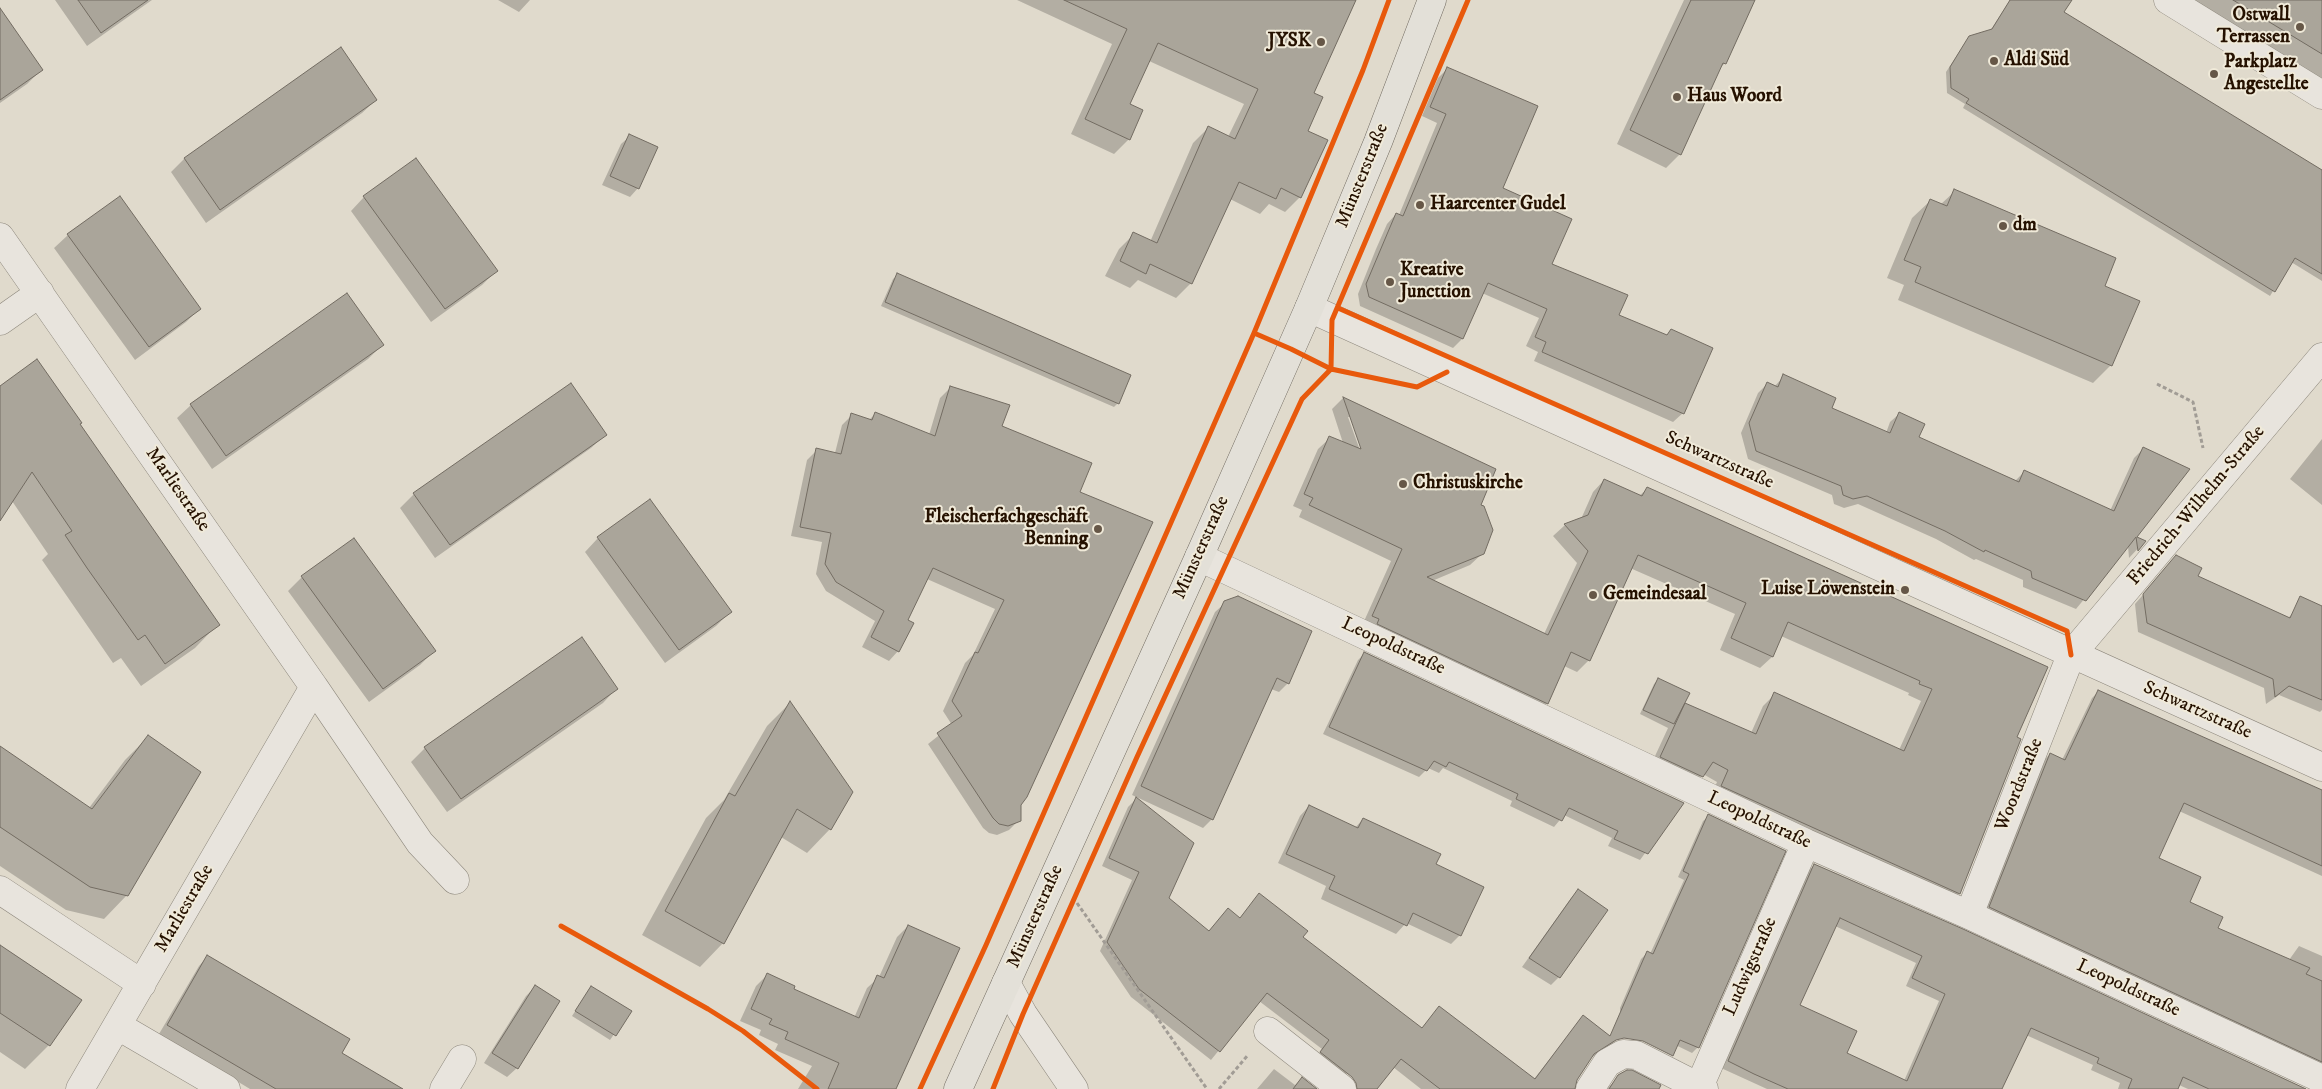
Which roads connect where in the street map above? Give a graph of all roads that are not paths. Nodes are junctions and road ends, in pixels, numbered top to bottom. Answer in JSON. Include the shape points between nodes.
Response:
{"nodes":[{"id":1,"x":1432,"y":0,"type":"edge"},
{"id":2,"x":2168,"y":0,"type":"edge"},
{"id":3,"x":2322,"y":95,"type":"edge"},
{"id":4,"x":0,"y":237,"type":"edge"},
{"id":5,"x":40,"y":293,"type":"junction"},
{"id":6,"x":1309,"y":308,"type":"junction"},
{"id":7,"x":0,"y":321,"type":"edge"},
{"id":8,"x":2322,"y":357,"type":"edge"},
{"id":9,"x":1199,"y":557,"type":"junction"},
{"id":10,"x":2071,"y":655,"type":"junction"},
{"id":11,"x":314,"y":687,"type":"junction"},
{"id":12,"x":2322,"y":767,"type":"edge"},
{"id":13,"x":1806,"y":843,"type":"junction"},
{"id":14,"x":455,"y":880,"type":"dead end"},
{"id":15,"x":0,"y":890,"type":"edge"},
{"id":16,"x":1969,"y":915,"type":"junction"},
{"id":17,"x":1006,"y":982,"type":"junction"},
{"id":18,"x":142,"y":984,"type":"junction"},
{"id":19,"x":118,"y":1026,"type":"junction"},
{"id":20,"x":1268,"y":1031,"type":"road end"},
{"id":21,"x":462,"y":1059,"type":"dead end"},
{"id":22,"x":2322,"y":1079,"type":"edge"},
{"id":23,"x":1701,"y":1088,"type":"edge"},
{"id":24,"x":80,"y":1089,"type":"edge"},
{"id":25,"x":226,"y":1089,"type":"edge"},
{"id":26,"x":444,"y":1089,"type":"edge"},
{"id":27,"x":958,"y":1089,"type":"edge"},
{"id":28,"x":1074,"y":1089,"type":"edge"},
{"id":29,"x":1342,"y":1089,"type":"edge"},
{"id":30,"x":1590,"y":1089,"type":"edge"}],
"edges":[{"from":1,"to":6,"type":"main road","name":"Münsterstraße","via":[[1378,142]]},
{"from":2,"to":3,"type":"street"},
{"from":4,"to":5,"type":"street","name":"Marliestraße"},
{"from":5,"to":7,"type":"street"},
{"from":5,"to":11,"type":"street","name":"Marliestraße"},
{"from":6,"to":9,"type":"main road","name":"Münsterstraße"},
{"from":6,"to":10,"type":"street","name":"Schwartzstraße"},
{"from":8,"to":10,"type":"street","name":"Friedrich-Wilhelm-Straße"},
{"from":9,"to":13,"type":"street","name":"Leopoldstraße"},
{"from":9,"to":17,"type":"main road","name":"Münsterstraße"},
{"from":10,"to":12,"type":"street","name":"Schwartzstraße"},
{"from":10,"to":16,"type":"street","name":"Woordstraße"},
{"from":11,"to":14,"type":"street","name":"Marliestraße","via":[[420,843]]},
{"from":11,"to":18,"type":"street","name":"Marliestraße"},
{"from":13,"to":16,"type":"street","name":"Leopoldstraße"},
{"from":13,"to":23,"type":"street","name":"Ludwigstraße"},
{"from":15,"to":18,"type":"street"},
{"from":16,"to":22,"type":"street","name":"Leopoldstraße"},
{"from":17,"to":27,"type":"main road","name":"Münsterstraße"},
{"from":17,"to":28,"type":"street","via":[[1023,1014]]},
{"from":18,"to":19,"type":"street","name":"Marliestraße"},
{"from":19,"to":24,"type":"street","name":"Marliestraße"},
{"from":19,"to":25,"type":"street"},
{"from":20,"to":29,"type":"street"},
{"from":21,"to":26,"type":"street"},
{"from":23,"to":30,"type":"street","via":[[1636,1055],[1623,1054],[1607,1062]]}]}
